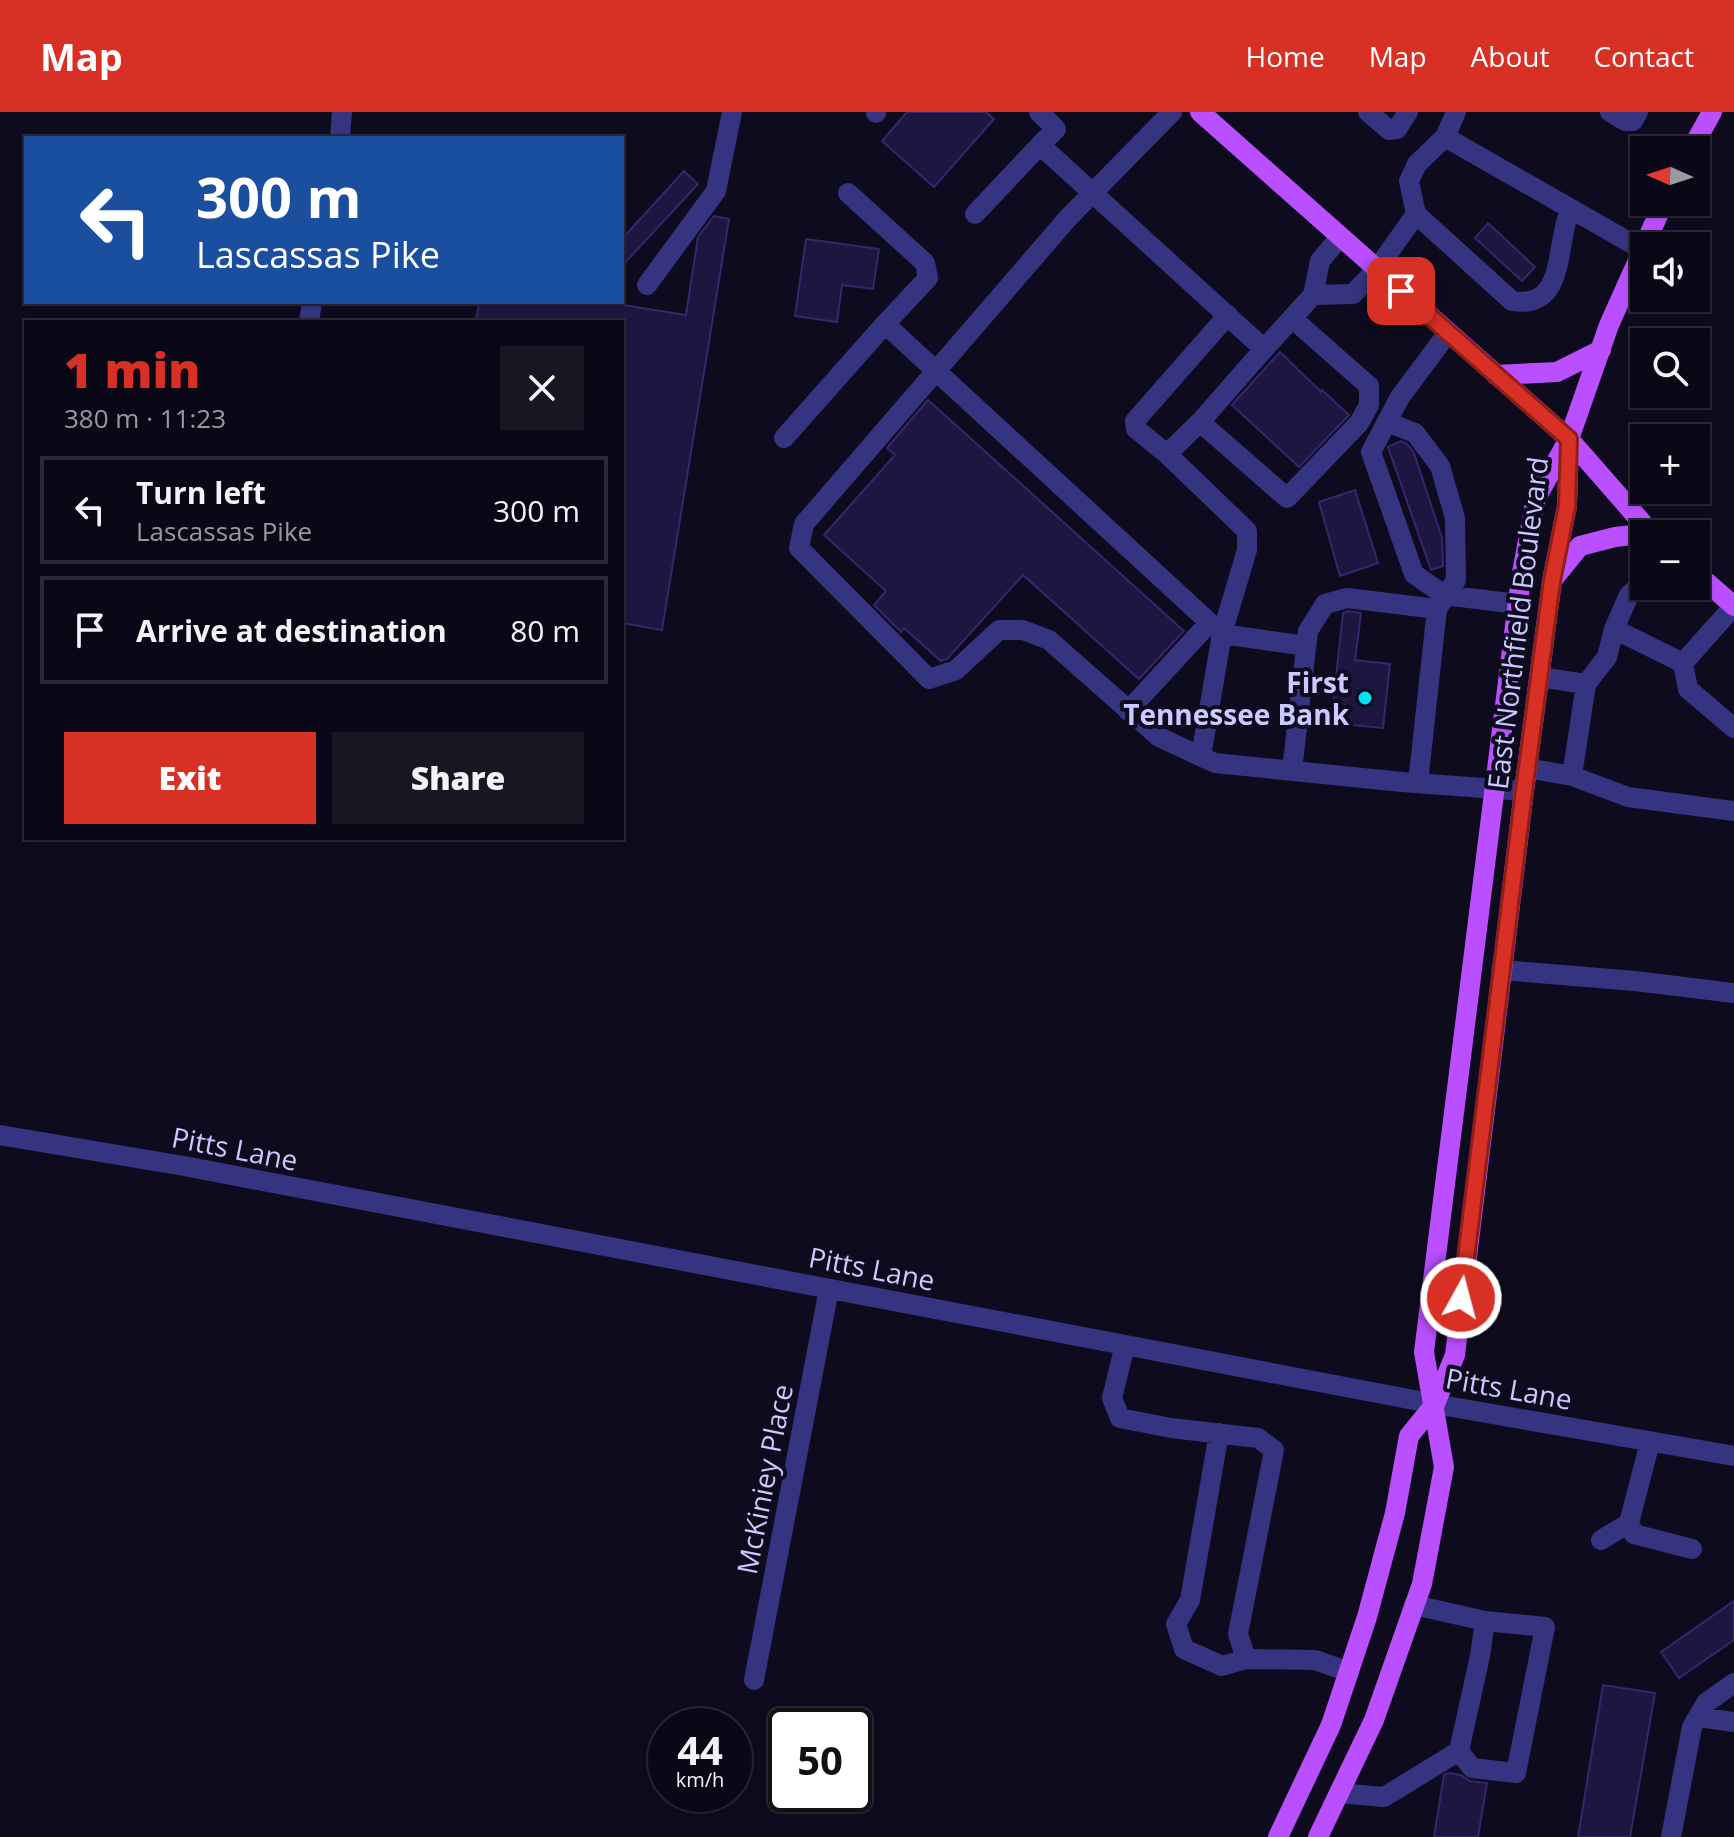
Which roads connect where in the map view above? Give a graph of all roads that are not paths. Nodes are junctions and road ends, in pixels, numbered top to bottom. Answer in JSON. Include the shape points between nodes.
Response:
{"nodes":[{"id":1,"x":342,"y":112,"type":"edge"},
{"id":2,"x":732,"y":112,"type":"edge"},
{"id":3,"x":1039,"y":112,"type":"edge"},
{"id":4,"x":1172,"y":112,"type":"edge"},
{"id":5,"x":1200,"y":112,"type":"edge"},
{"id":6,"x":1368,"y":112,"type":"edge"},
{"id":7,"x":1408,"y":112,"type":"edge"},
{"id":8,"x":1456,"y":112,"type":"edge"},
{"id":9,"x":1610,"y":112,"type":"edge"},
{"id":10,"x":1638,"y":112,"type":"edge"},
{"id":11,"x":1712,"y":112,"type":"edge"},
{"id":12,"x":340,"y":136,"type":"edge"},
{"id":13,"x":1699,"y":136,"type":"edge"},
{"id":14,"x":1445,"y":137,"type":"junction"},
{"id":15,"x":1040,"y":145,"type":"junction"},
{"id":16,"x":848,"y":193,"type":"dead end"},
{"id":17,"x":1092,"y":193,"type":"junction"},
{"id":18,"x":1570,"y":210,"type":"junction"},
{"id":19,"x":975,"y":214,"type":"dead end"},
{"id":20,"x":1416,"y":214,"type":"junction"},
{"id":21,"x":1340,"y":237,"type":"junction"},
{"id":22,"x":1630,"y":241,"type":"edge"},
{"id":23,"x":1377,"y":269,"type":"junction"},
{"id":24,"x":1630,"y":281,"type":"edge"},
{"id":25,"x":647,"y":285,"type":"dead end"},
{"id":26,"x":1313,"y":295,"type":"junction"},
{"id":27,"x":1228,"y":315,"type":"junction"},
{"id":28,"x":1293,"y":319,"type":"junction"},
{"id":29,"x":885,"y":324,"type":"junction"},
{"id":30,"x":1447,"y":334,"type":"junction"},
{"id":31,"x":1264,"y":349,"type":"junction"},
{"id":32,"x":1601,"y":350,"type":"junction"},
{"id":33,"x":934,"y":372,"type":"junction"},
{"id":34,"x":1496,"y":375,"type":"junction"},
{"id":35,"x":1200,"y":422,"type":"junction"},
{"id":36,"x":1387,"y":422,"type":"junction"},
{"id":37,"x":784,"y":438,"type":"dead end"},
{"id":38,"x":1569,"y":439,"type":"junction"},
{"id":39,"x":1167,"y":454,"type":"junction"},
{"id":40,"x":1640,"y":520,"type":"edge"},
{"id":41,"x":1630,"y":536,"type":"edge"},
{"id":42,"x":1552,"y":581,"type":"junction"},
{"id":43,"x":1710,"y":585,"type":"edge"},
{"id":44,"x":1630,"y":594,"type":"edge"},
{"id":45,"x":1441,"y":602,"type":"junction"},
{"id":46,"x":1518,"y":604,"type":"junction"},
{"id":47,"x":1734,"y":606,"type":"edge"},
{"id":48,"x":1216,"y":628,"type":"junction"},
{"id":49,"x":1614,"y":629,"type":"junction"},
{"id":50,"x":1306,"y":646,"type":"junction"},
{"id":51,"x":1683,"y":663,"type":"junction"},
{"id":52,"x":1539,"y":677,"type":"junction"},
{"id":53,"x":1586,"y":684,"type":"junction"},
{"id":54,"x":1128,"y":711,"type":"junction"},
{"id":55,"x":1734,"y":728,"type":"edge"},
{"id":56,"x":1201,"y":756,"type":"junction"},
{"id":57,"x":1527,"y":768,"type":"junction"},
{"id":58,"x":1292,"y":771,"type":"junction"},
{"id":59,"x":1572,"y":776,"type":"junction"},
{"id":60,"x":1418,"y":783,"type":"junction"},
{"id":61,"x":1495,"y":789,"type":"junction"},
{"id":62,"x":1524,"y":791,"type":"junction"},
{"id":63,"x":1734,"y":811,"type":"edge"},
{"id":64,"x":1501,"y":970,"type":"junction"},
{"id":65,"x":1734,"y":993,"type":"edge"},
{"id":66,"x":1455,"y":1095,"type":"junction"},
{"id":67,"x":1485,"y":1099,"type":"junction"},
{"id":68,"x":0,"y":1135,"type":"edge"},
{"id":69,"x":829,"y":1289,"type":"junction"},
{"id":70,"x":1125,"y":1345,"type":"junction"},
{"id":71,"x":1435,"y":1404,"type":"junction"},
{"id":72,"x":1219,"y":1433,"type":"junction"},
{"id":73,"x":1650,"y":1442,"type":"junction"},
{"id":74,"x":1734,"y":1456,"type":"edge"},
{"id":75,"x":1629,"y":1523,"type":"junction"},
{"id":76,"x":1601,"y":1540,"type":"dead end"},
{"id":77,"x":1692,"y":1549,"type":"dead end"},
{"id":78,"x":1414,"y":1605,"type":"junction"},
{"id":79,"x":1485,"y":1621,"type":"junction"},
{"id":80,"x":1246,"y":1659,"type":"junction"},
{"id":81,"x":1349,"y":1672,"type":"junction"},
{"id":82,"x":754,"y":1680,"type":"dead end"},
{"id":83,"x":1734,"y":1683,"type":"edge"},
{"id":84,"x":1698,"y":1717,"type":"junction"},
{"id":85,"x":1734,"y":1722,"type":"edge"},
{"id":86,"x":1459,"y":1751,"type":"junction"},
{"id":87,"x":1339,"y":1793,"type":"junction"},
{"id":88,"x":1278,"y":1837,"type":"edge"},
{"id":89,"x":1318,"y":1837,"type":"edge"},
{"id":90,"x":1671,"y":1837,"type":"edge"}],
"edges":[{"from":1,"to":12,"type":"street"},
{"from":2,"to":25,"type":"street","via":[[716,191]]},
{"from":3,"to":15,"type":"street","via":[[1056,129]]},
{"from":4,"to":17,"type":"street"},
{"from":5,"to":21,"type":"main road"},
{"from":6,"to":7,"type":"street","via":[[1389,130],[1397,129]]},
{"from":8,"to":14,"type":"street"},
{"from":9,"to":10,"type":"street","via":[[1625,121],[1633,121]]},
{"from":11,"to":13,"type":"main road"},
{"from":14,"to":18,"type":"street"},
{"from":14,"to":20,"type":"street","via":[[1417,164],[1409,181]]},
{"from":15,"to":17,"type":"street"},
{"from":15,"to":19,"type":"street"},
{"from":16,"to":29,"type":"street","via":[[925,263],[928,278]]},
{"from":17,"to":27,"type":"street"},
{"from":17,"to":33,"type":"street"},
{"from":18,"to":20,"type":"street","via":[[1551,287],[1542,298],[1525,303],[1512,301]]},
{"from":18,"to":22,"type":"street"},
{"from":20,"to":23,"type":"street"},
{"from":21,"to":23,"type":"main road"},
{"from":21,"to":26,"type":"street","via":[[1320,261]]},
{"from":23,"to":26,"type":"street","via":[[1353,294]]},
{"from":23,"to":30,"type":"main road"},
{"from":24,"to":32,"type":"main road"},
{"from":26,"to":28,"type":"street"},
{"from":27,"to":31,"type":"street"},
{"from":27,"to":39,"type":"street","via":[[1135,421],[1136,429]]},
{"from":28,"to":31,"type":"street"},
{"from":28,"to":35,"type":"street","via":[[1369,386],[1369,405],[1359,423],[1287,498]]},
{"from":29,"to":33,"type":"street"},
{"from":29,"to":37,"type":"street"},
{"from":30,"to":34,"type":"main road"},
{"from":30,"to":36,"type":"street"},
{"from":31,"to":35,"type":"street"},
{"from":32,"to":34,"type":"main road","via":[[1557,372]]},
{"from":32,"to":38,"type":"main road"},
{"from":33,"to":48,"type":"street"},
{"from":33,"to":54,"type":"street","via":[[804,524],[799,548],[929,679],[956,670],[999,630],[1023,630],[1049,640]]},
{"from":34,"to":38,"type":"main road"},
{"from":35,"to":39,"type":"street"},
{"from":36,"to":45,"type":"street","via":[[1371,452],[1414,574]]},
{"from":36,"to":45,"type":"street","via":[[1415,433],[1440,466],[1455,518],[1456,580]]},
{"from":38,"to":40,"type":"main road"},
{"from":38,"to":42,"type":"main road","name":"East Northfield Boulevard","via":[[1567,506]]},
{"from":38,"to":46,"type":"main road","name":"East Northfield Boulevard","via":[[1536,498]]},
{"from":39,"to":48,"type":"street","via":[[1247,531],[1247,550]]},
{"from":41,"to":42,"type":"main road","via":[[1580,546]]},
{"from":42,"to":52,"type":"main road","name":"East Northfield Boulevard"},
{"from":43,"to":47,"type":"main road"},
{"from":44,"to":49,"type":"street"},
{"from":45,"to":46,"type":"street"},
{"from":45,"to":50,"type":"street","via":[[1347,598],[1325,604],[1308,631]]},
{"from":45,"to":60,"type":"street"},
{"from":46,"to":61,"type":"main road","name":"East Northfield Boulevard"},
{"from":47,"to":51,"type":"street"},
{"from":48,"to":50,"type":"street"},
{"from":48,"to":54,"type":"street"},
{"from":48,"to":56,"type":"street"},
{"from":49,"to":51,"type":"street"},
{"from":49,"to":53,"type":"street","via":[[1607,657]]},
{"from":50,"to":58,"type":"street"},
{"from":51,"to":55,"type":"street","via":[[1688,689]]},
{"from":52,"to":53,"type":"street"},
{"from":52,"to":57,"type":"main road","name":"East Northfield Boulevard"},
{"from":53,"to":59,"type":"street"},
{"from":54,"to":56,"type":"street","via":[[1159,737]]},
{"from":56,"to":58,"type":"street","via":[[1215,763]]},
{"from":57,"to":59,"type":"street"},
{"from":57,"to":62,"type":"main road","name":"East Northfield Boulevard"},
{"from":58,"to":60,"type":"street"},
{"from":59,"to":63,"type":"street","via":[[1628,797]]},
{"from":60,"to":61,"type":"street"},
{"from":61,"to":62,"type":"street"},
{"from":61,"to":66,"type":"main road","name":"East Northfield Boulevard"},
{"from":62,"to":64,"type":"main road","name":"East Northfield Boulevard"},
{"from":64,"to":65,"type":"street"},
{"from":64,"to":67,"type":"main road","name":"East Northfield Boulevard"},
{"from":66,"to":67,"type":"main road"},
{"from":66,"to":71,"type":"main road","name":"East Northfield Boulevard","via":[[1424,1352]]},
{"from":67,"to":71,"type":"main road","name":"East Northfield Boulevard","via":[[1455,1355]]},
{"from":68,"to":69,"type":"street","name":"Pitts Lane"},
{"from":69,"to":70,"type":"street","name":"Pitts Lane"},
{"from":69,"to":82,"type":"street","name":"McKiniey Place"},
{"from":70,"to":71,"type":"street","name":"Pitts Lane"},
{"from":70,"to":72,"type":"street","via":[[1112,1398],[1120,1418]]},
{"from":71,"to":73,"type":"street","name":"Pitts Lane"},
{"from":71,"to":78,"type":"main road","name":"East Northfield Boulevard","via":[[1444,1467]]},
{"from":71,"to":81,"type":"main road","name":"East Northfield Boulevard","via":[[1409,1436],[1395,1513]]},
{"from":72,"to":80,"type":"street","via":[[1258,1438],[1274,1450],[1238,1634]]},
{"from":72,"to":80,"type":"street","via":[[1190,1600],[1176,1624],[1184,1649],[1222,1666]]},
{"from":73,"to":74,"type":"street","name":"Pitts Lane"},
{"from":73,"to":75,"type":"street"},
{"from":75,"to":76,"type":"street"},
{"from":75,"to":77,"type":"street","via":[[1634,1534]]},
{"from":78,"to":79,"type":"street"},
{"from":78,"to":87,"type":"main road","name":"East Northfield Boulevard","via":[[1374,1720]]},
{"from":79,"to":86,"type":"street"},
{"from":79,"to":86,"type":"street","via":[[1545,1627],[1516,1773],[1472,1768]]},
{"from":80,"to":81,"type":"street","via":[[1315,1660]]},
{"from":81,"to":88,"type":"main road","name":"East Northfield Boulevard","via":[[1331,1725]]},
{"from":83,"to":84,"type":"street","via":[[1706,1703]]},
{"from":84,"to":85,"type":"street"},
{"from":84,"to":90,"type":"street"},
{"from":86,"to":87,"type":"street","via":[[1384,1797]]},
{"from":87,"to":89,"type":"main road","name":"East Northfield Boulevard"}]}
